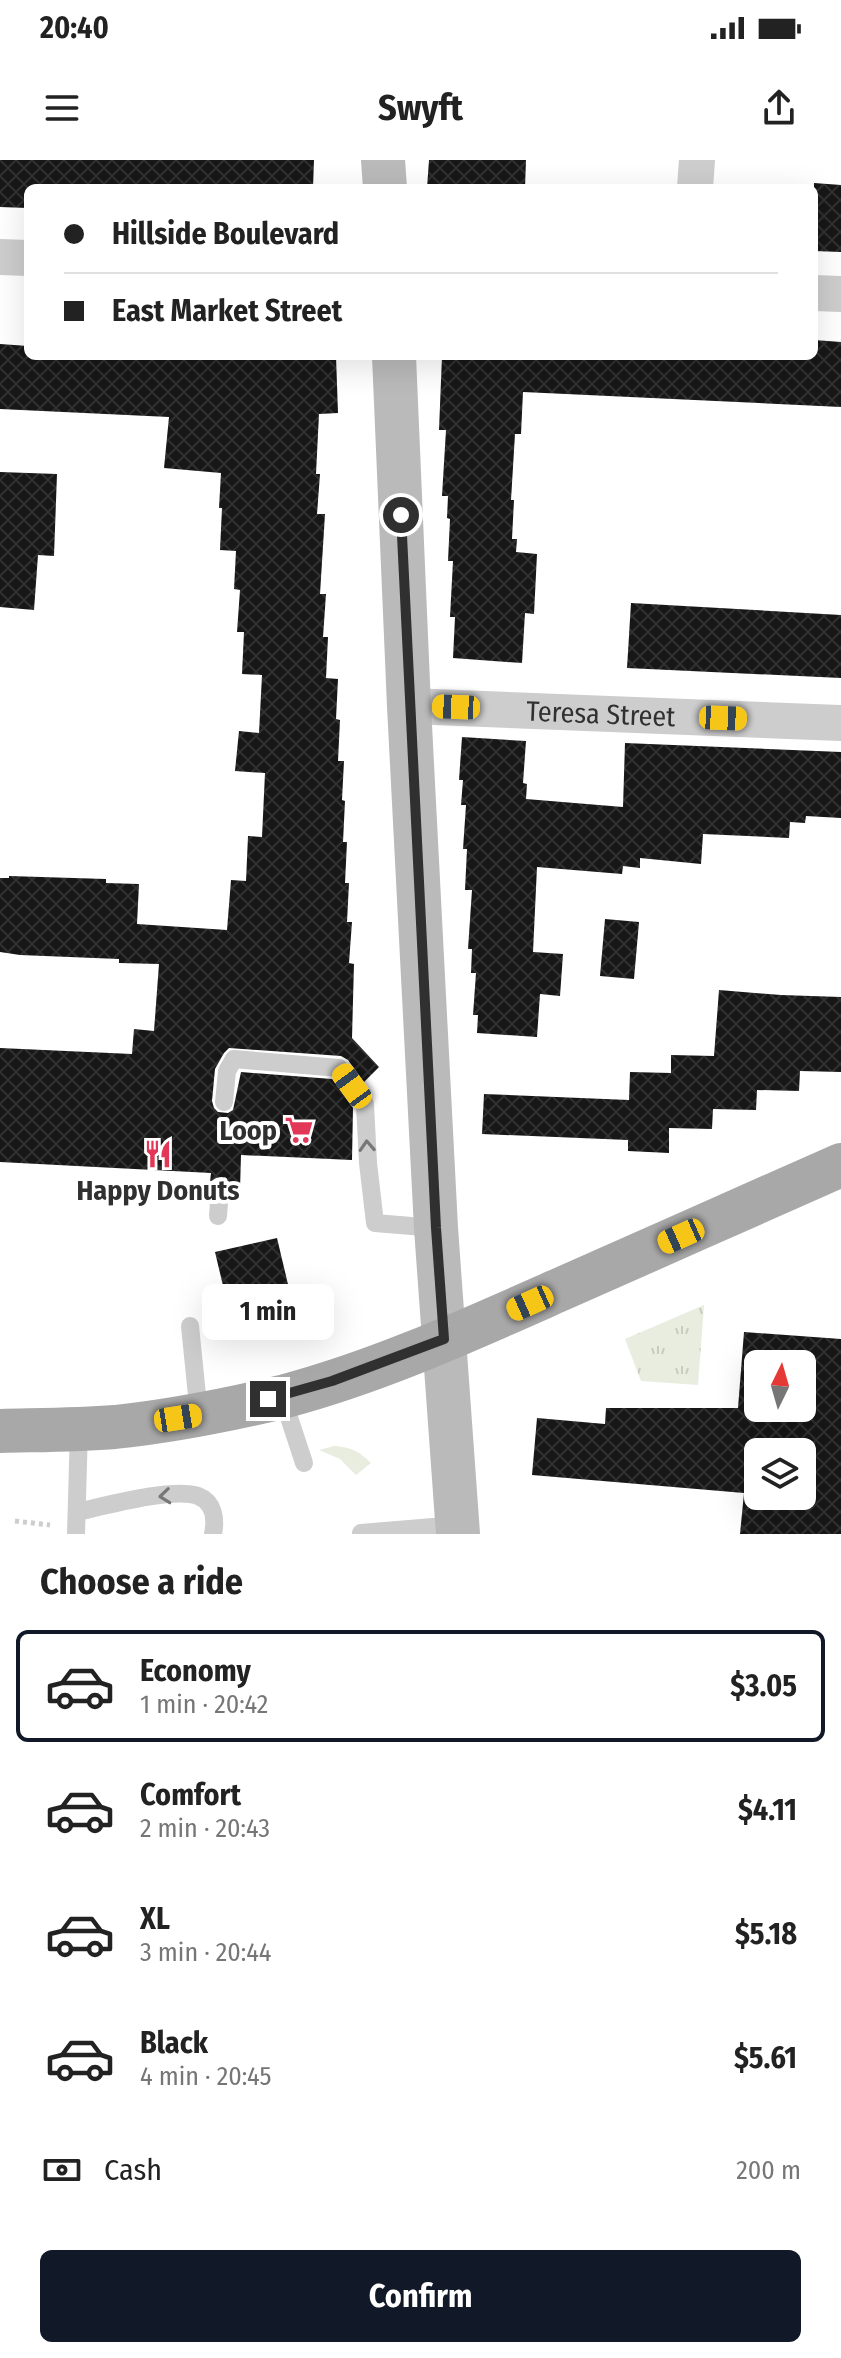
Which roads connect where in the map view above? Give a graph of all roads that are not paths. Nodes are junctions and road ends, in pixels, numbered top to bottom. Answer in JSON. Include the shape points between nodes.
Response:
{"nodes":[{"id":1,"x":383,"y":160,"type":"edge"},
{"id":2,"x":697,"y":160,"type":"edge"},
{"id":3,"x":385,"y":184,"type":"edge"},
{"id":4,"x":695,"y":184,"type":"edge"},
{"id":5,"x":0,"y":257,"type":"edge"},
{"id":6,"x":24,"y":258,"type":"edge"},
{"id":7,"x":818,"y":293,"type":"edge"},
{"id":8,"x":841,"y":294,"type":"edge"},
{"id":9,"x":394,"y":360,"type":"edge"},
{"id":10,"x":409,"y":706,"type":"junction"},
{"id":11,"x":841,"y":723,"type":"edge"},
{"id":12,"x":224,"y":1102,"type":"dead end"},
{"id":13,"x":841,"y":1165,"type":"edge"},
{"id":14,"x":220,"y":1189,"type":"dead end"},
{"id":15,"x":218,"y":1216,"type":"dead end"},
{"id":16,"x":436,"y":1228,"type":"junction"},
{"id":17,"x":190,"y":1326,"type":"dead end"},
{"id":18,"x":444,"y":1339,"type":"junction"},
{"id":19,"x":282,"y":1396,"type":"junction"},
{"id":20,"x":199,"y":1415,"type":"junction"},
{"id":21,"x":79,"y":1429,"type":"junction"},
{"id":22,"x":0,"y":1431,"type":"edge"},
{"id":23,"x":304,"y":1463,"type":"dead end"},
{"id":24,"x":77,"y":1512,"type":"junction"},
{"id":25,"x":457,"y":1530,"type":"edge"},
{"id":26,"x":361,"y":1533,"type":"edge"},
{"id":27,"x":76,"y":1534,"type":"edge"},
{"id":28,"x":213,"y":1534,"type":"edge"}],
"edges":[{"from":1,"to":3,"type":"main road"},
{"from":2,"to":4,"type":"street"},
{"from":5,"to":6,"type":"street"},
{"from":7,"to":8,"type":"street"},
{"from":9,"to":10,"type":"main road"},
{"from":10,"to":11,"type":"street","name":"Teresa Street"},
{"from":10,"to":16,"type":"main road"},
{"from":16,"to":12,"type":"lane","one_way":true,"via":[[375,1223],[365,1104],[339,1068],[234,1059],[227,1071]]},
{"from":13,"to":18,"type":"main road"},
{"from":14,"to":15,"type":"lane"},
{"from":16,"to":18,"type":"main road"},
{"from":17,"to":20,"type":"lane"},
{"from":18,"to":19,"type":"main road"},
{"from":18,"to":25,"type":"main road"},
{"from":19,"to":20,"type":"main road"},
{"from":19,"to":23,"type":"lane"},
{"from":20,"to":21,"type":"main road"},
{"from":21,"to":22,"type":"main road"},
{"from":21,"to":24,"type":"lane"},
{"from":24,"to":27,"type":"lane"},
{"from":28,"to":24,"type":"lane","one_way":true,"via":[[211,1508],[187,1494]]},
{"from":25,"to":26,"type":"lane"}]}
